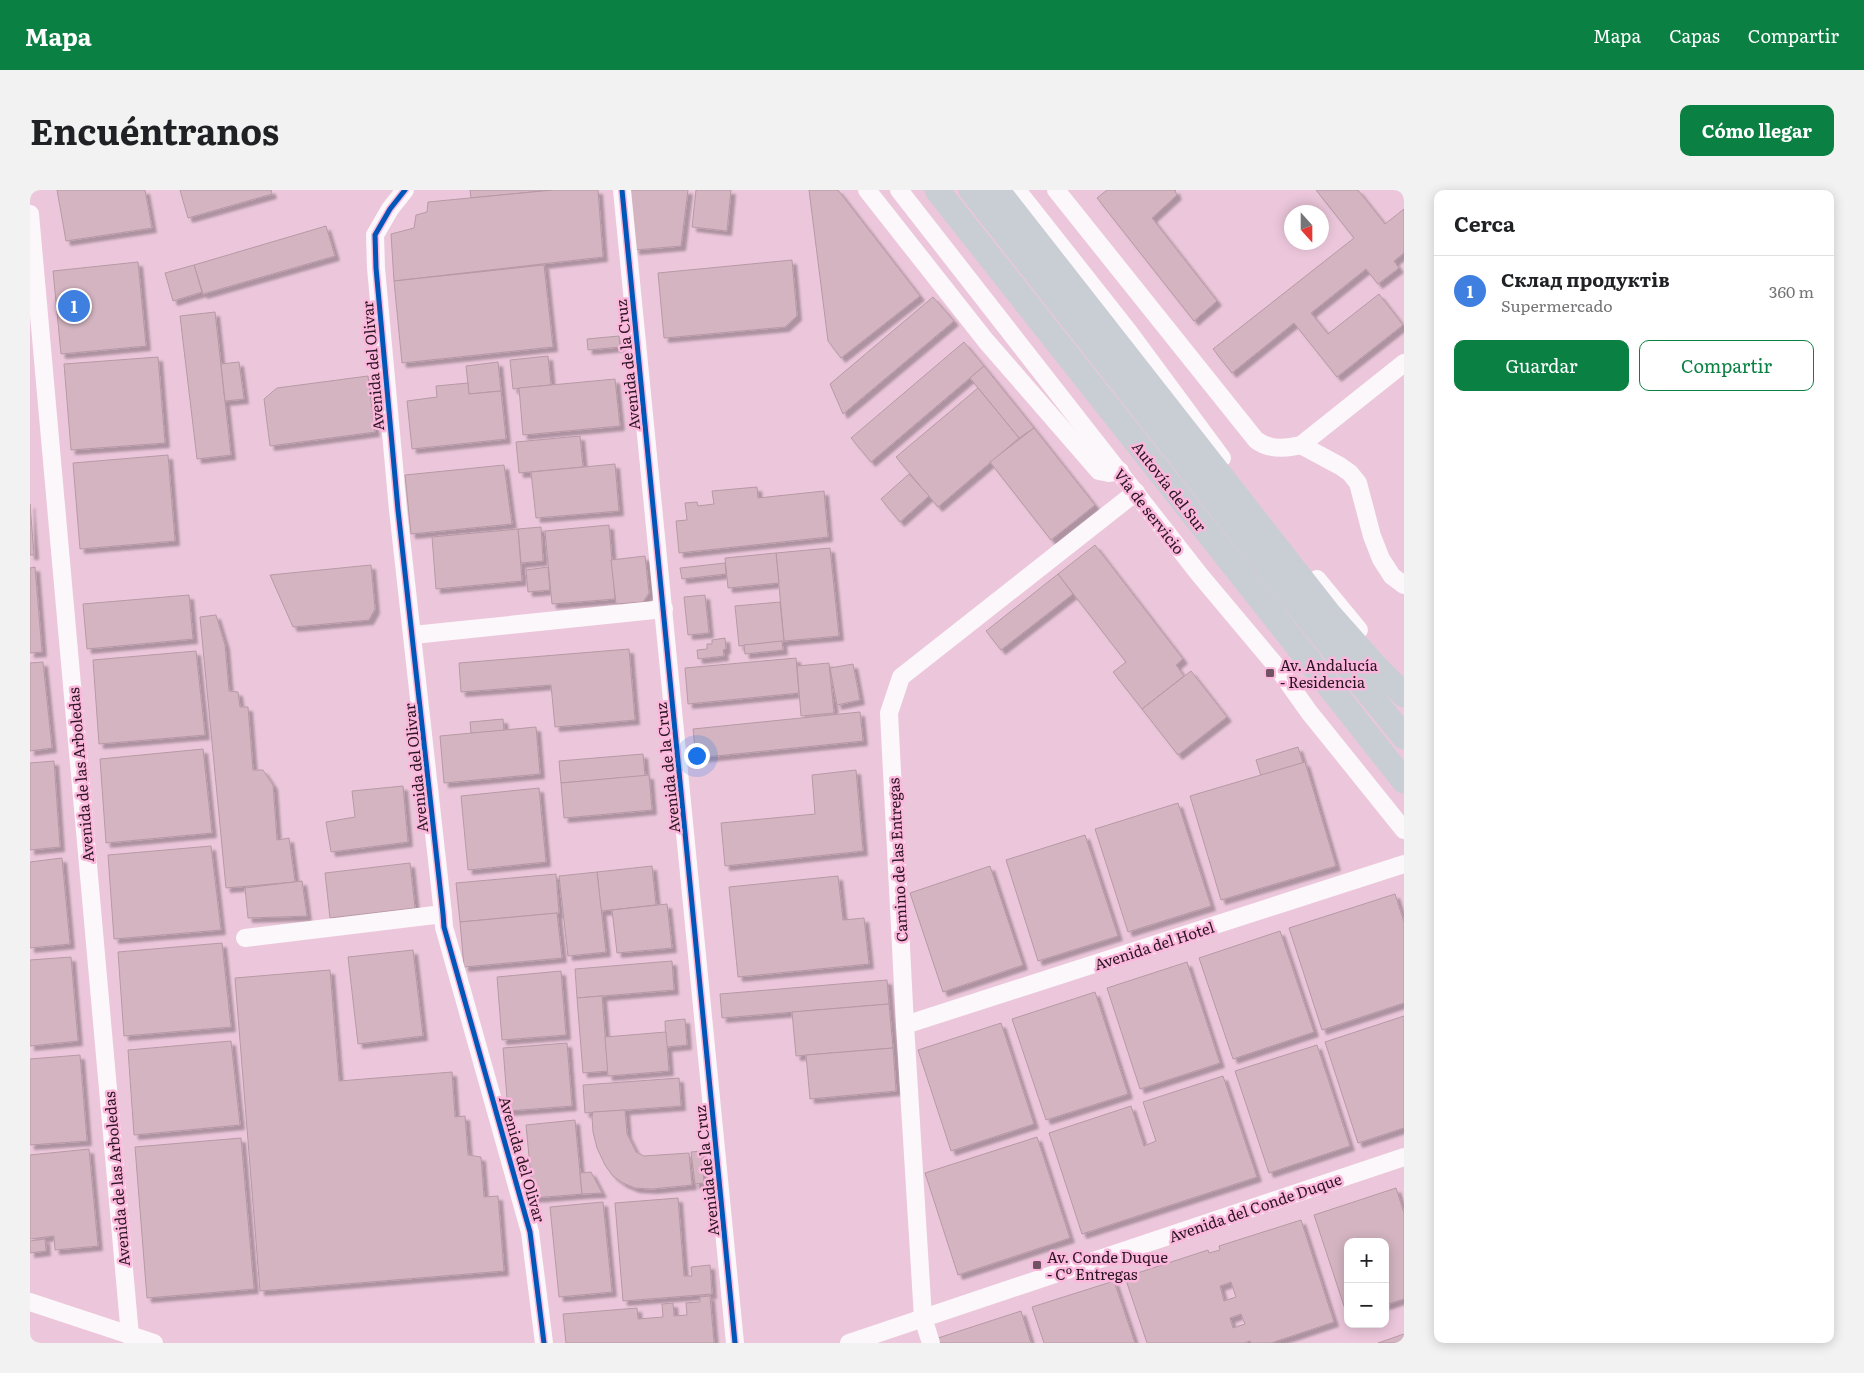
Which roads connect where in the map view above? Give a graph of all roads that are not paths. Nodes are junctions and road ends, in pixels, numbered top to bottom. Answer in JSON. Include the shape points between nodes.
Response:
{"nodes":[{"id":1,"x":405,"y":190,"type":"edge"},
{"id":2,"x":622,"y":190,"type":"edge"},
{"id":3,"x":867,"y":190,"type":"edge"},
{"id":4,"x":899,"y":190,"type":"edge"},
{"id":5,"x":937,"y":190,"type":"edge"},
{"id":6,"x":971,"y":190,"type":"edge"},
{"id":7,"x":997,"y":190,"type":"edge"},
{"id":8,"x":1017,"y":190,"type":"edge"},
{"id":9,"x":1063,"y":192,"type":"edge"},
{"id":10,"x":30,"y":214,"type":"edge"},
{"id":11,"x":1404,"y":363,"type":"edge"},
{"id":12,"x":1301,"y":445,"type":"junction"},
{"id":13,"x":1120,"y":471,"type":"junction"},
{"id":14,"x":1136,"y":492,"type":"junction"},
{"id":15,"x":1404,"y":585,"type":"edge"},
{"id":16,"x":664,"y":609,"type":"junction"},
{"id":17,"x":413,"y":635,"type":"junction"},
{"id":18,"x":1404,"y":685,"type":"edge"},
{"id":19,"x":1404,"y":695,"type":"edge"},
{"id":20,"x":1404,"y":737,"type":"edge"},
{"id":21,"x":1404,"y":781,"type":"edge"},
{"id":22,"x":1404,"y":830,"type":"edge"},
{"id":23,"x":1404,"y":864,"type":"edge"},
{"id":24,"x":443,"y":914,"type":"junction"},
{"id":25,"x":245,"y":938,"type":"dead end"},
{"id":26,"x":905,"y":1025,"type":"junction"},
{"id":27,"x":1404,"y":1157,"type":"edge"},
{"id":28,"x":30,"y":1302,"type":"edge"},
{"id":29,"x":923,"y":1318,"type":"junction"},
{"id":30,"x":130,"y":1336,"type":"junction"},
{"id":31,"x":154,"y":1343,"type":"edge"},
{"id":32,"x":544,"y":1343,"type":"edge"},
{"id":33,"x":735,"y":1343,"type":"edge"},
{"id":34,"x":849,"y":1343,"type":"edge"},
{"id":35,"x":931,"y":1343,"type":"edge"}],
"edges":[{"from":1,"to":17,"type":"street","name":"Avenida del Olivar","via":[[375,235],[398,510]]},
{"from":2,"to":16,"type":"street","name":"Avenida de la Cruz"},
{"from":3,"to":13,"type":"street","via":[[986,341],[1099,471]]},
{"from":4,"to":13,"type":"street","name":"Vía de servicio"},
{"from":5,"to":21,"type":"highway","name":"Autovía del Sur"},
{"from":6,"to":20,"type":"highway","name":"Autovía del Sur"},
{"from":7,"to":19,"type":"highway","via":[[1328,614]]},
{"from":8,"to":18,"type":"street","via":[[1128,332],[1264,516]]},
{"from":9,"to":12,"type":"street","via":[[1256,440],[1264,446],[1288,448]]},
{"from":10,"to":30,"type":"street","name":"Avenida de las Arboledas"},
{"from":11,"to":12,"type":"street"},
{"from":12,"to":15,"type":"street","via":[[1340,466],[1358,483],[1381,559],[1392,576]]},
{"from":13,"to":14,"type":"street","name":"Vía de servicio"},
{"from":14,"to":22,"type":"street","name":"Vía de servicio","via":[[1199,574],[1278,667],[1309,712]]},
{"from":14,"to":26,"type":"street","name":"Camino de las Entregas","via":[[901,677],[889,713]]},
{"from":16,"to":17,"type":"street"},
{"from":16,"to":33,"type":"street","name":"Avenida de la Cruz"},
{"from":17,"to":24,"type":"street","name":"Avenida del Olivar"},
{"from":23,"to":26,"type":"street","name":"Avenida del Hotel"},
{"from":24,"to":25,"type":"street"},
{"from":24,"to":32,"type":"street","name":"Avenida del Olivar","via":[[530,1232]]},
{"from":26,"to":29,"type":"street","name":"Camino de las Entregas"},
{"from":27,"to":29,"type":"street","name":"Avenida del Conde Duque"},
{"from":28,"to":30,"type":"street"},
{"from":29,"to":34,"type":"street","name":"Avenida del Conde Duque"},
{"from":29,"to":35,"type":"street","name":"Camino de las Entregas"},
{"from":30,"to":31,"type":"street"}]}
